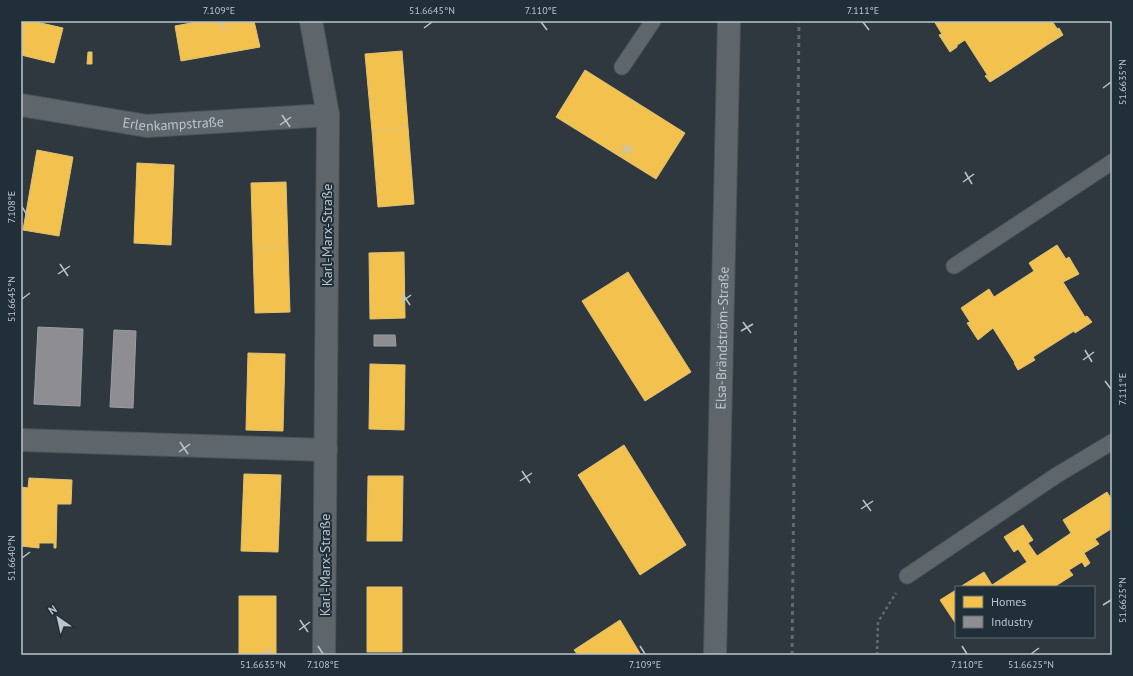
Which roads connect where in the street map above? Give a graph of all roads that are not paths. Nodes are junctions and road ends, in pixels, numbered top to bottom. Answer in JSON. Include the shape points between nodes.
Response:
{"nodes":[{"id":1,"x":311,"y":21,"type":"edge"},
{"id":2,"x":653,"y":21,"type":"edge"},
{"id":3,"x":729,"y":21,"type":"edge"},
{"id":4,"x":622,"y":67,"type":"dead end"},
{"id":5,"x":21,"y":105,"type":"edge"},
{"id":6,"x":328,"y":115,"type":"junction"},
{"id":7,"x":1112,"y":162,"type":"edge"},
{"id":8,"x":954,"y":266,"type":"dead end"},
{"id":9,"x":21,"y":440,"type":"edge"},
{"id":10,"x":1112,"y":442,"type":"edge"},
{"id":11,"x":326,"y":450,"type":"junction"},
{"id":12,"x":907,"y":576,"type":"road end"},
{"id":13,"x":324,"y":655,"type":"edge"},
{"id":14,"x":715,"y":655,"type":"edge"}],
"edges":[{"from":1,"to":6,"type":"street","name":"Karl-Marx-Straße"},
{"from":2,"to":4,"type":"lane"},
{"from":3,"to":14,"type":"street","name":"Elsa-Brändström-Straße"},
{"from":5,"to":6,"type":"street","name":"Erlenkampstraße","via":[[147,126]]},
{"from":6,"to":11,"type":"street","name":"Karl-Marx-Straße"},
{"from":7,"to":8,"type":"lane"},
{"from":9,"to":11,"type":"street"},
{"from":10,"to":12,"type":"lane","via":[[1057,475]]},
{"from":11,"to":13,"type":"street","name":"Karl-Marx-Straße"}]}
